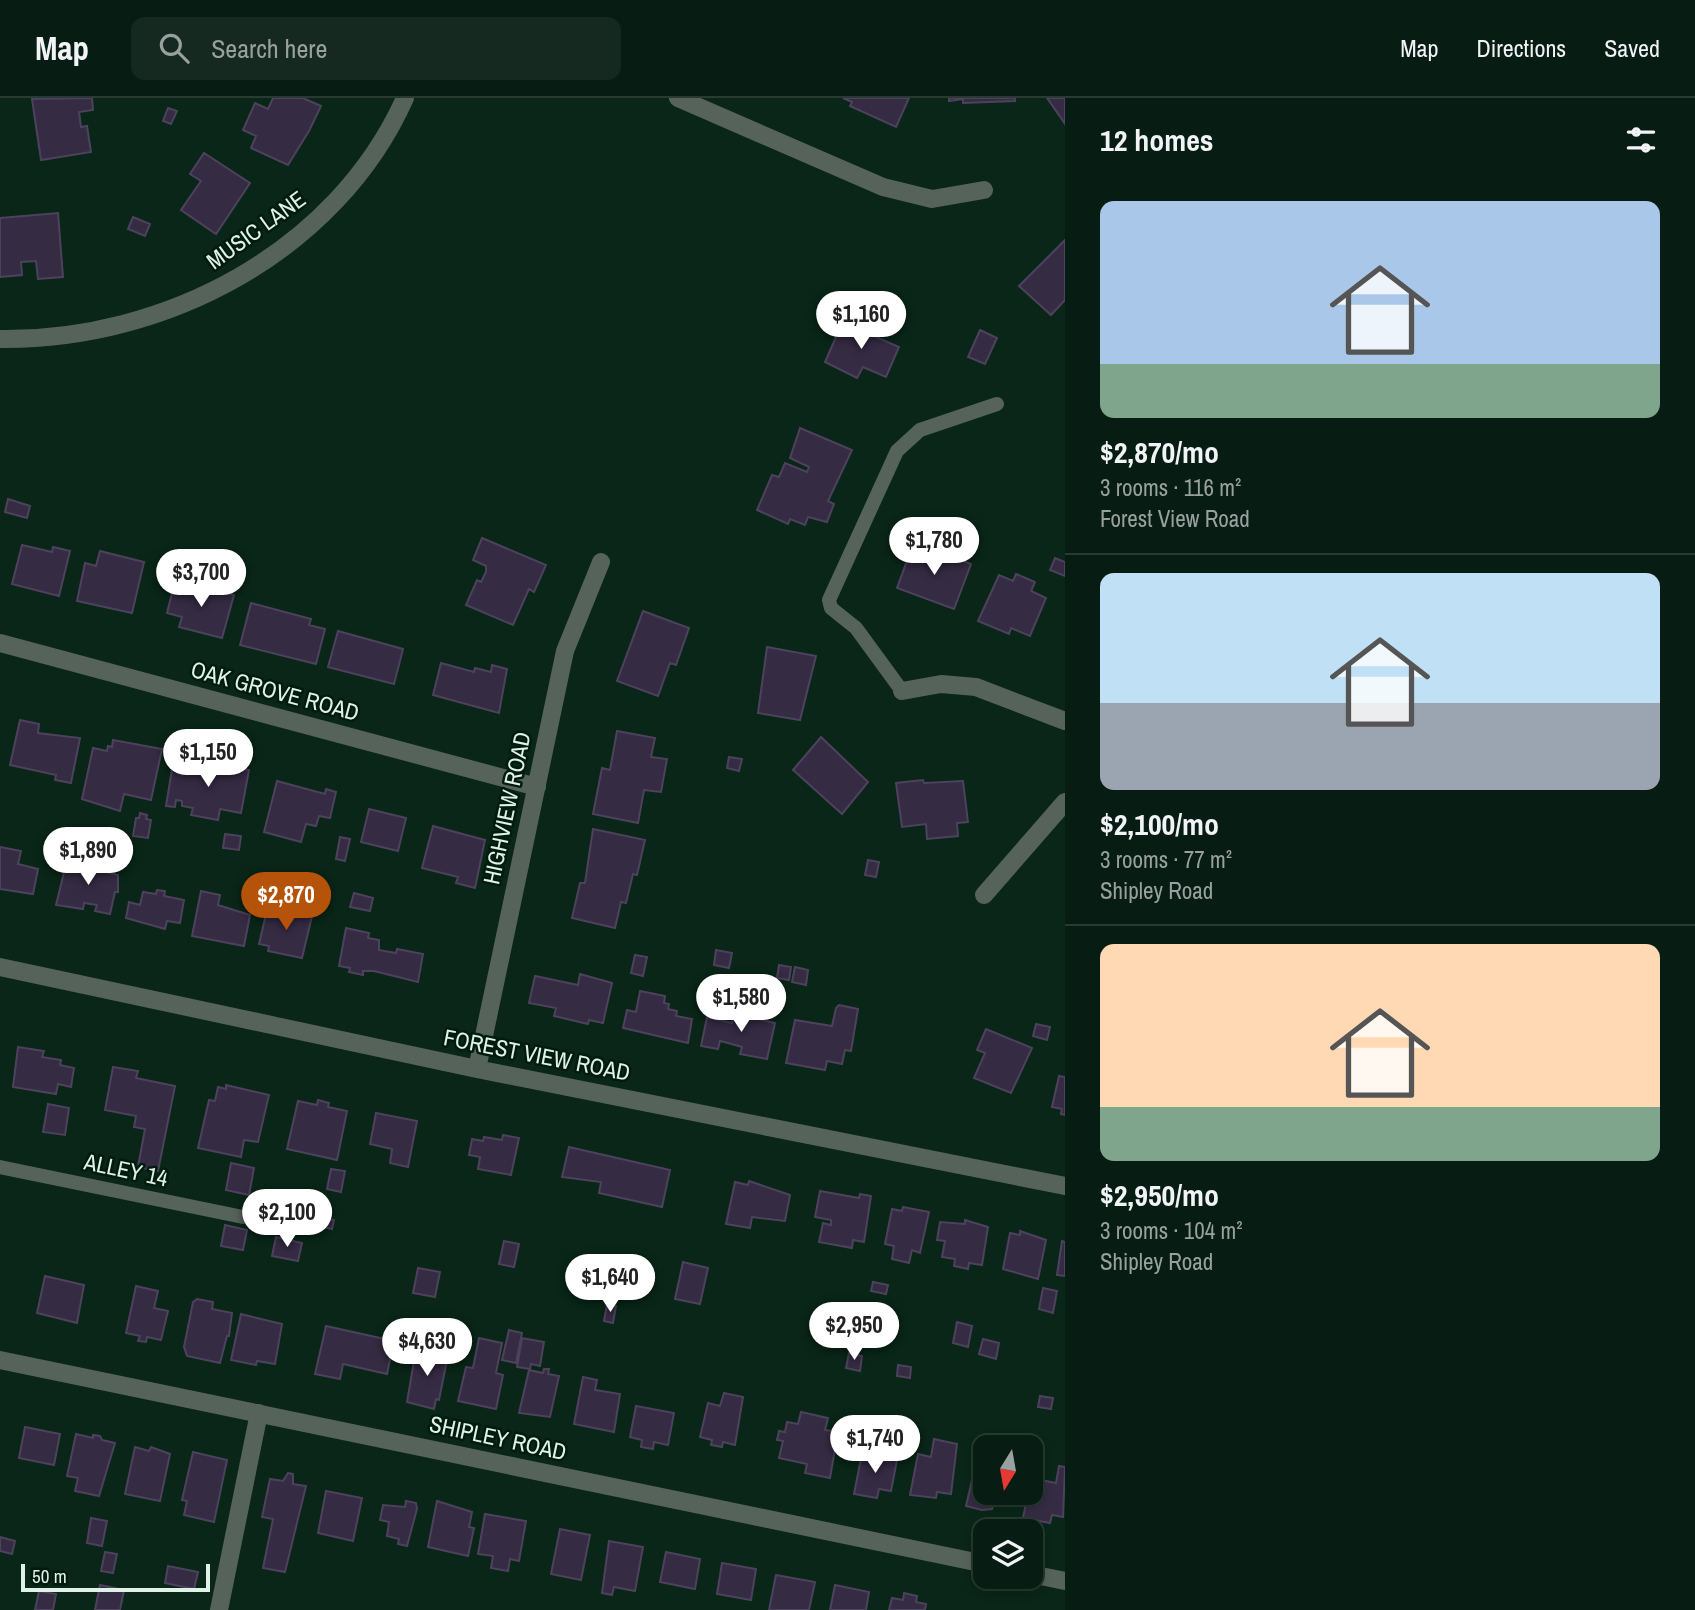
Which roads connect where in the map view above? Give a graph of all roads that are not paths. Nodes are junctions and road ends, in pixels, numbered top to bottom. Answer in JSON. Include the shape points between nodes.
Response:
{"nodes":[{"id":1,"x":405,"y":98,"type":"edge"},
{"id":2,"x":678,"y":98,"type":"edge"},
{"id":3,"x":984,"y":190,"type":"dead end"},
{"id":4,"x":0,"y":339,"type":"edge"},
{"id":5,"x":997,"y":404,"type":"dead end"},
{"id":6,"x":601,"y":562,"type":"dead end"},
{"id":7,"x":0,"y":643,"type":"edge"},
{"id":8,"x":902,"y":691,"type":"joint"},
{"id":9,"x":1065,"y":721,"type":"edge"},
{"id":10,"x":537,"y":787,"type":"junction"},
{"id":11,"x":1065,"y":802,"type":"edge"},
{"id":12,"x":984,"y":895,"type":"dead end"},
{"id":13,"x":0,"y":967,"type":"edge"},
{"id":14,"x":477,"y":1069,"type":"junction"},
{"id":15,"x":0,"y":1167,"type":"edge"},
{"id":16,"x":1065,"y":1185,"type":"edge"},
{"id":17,"x":243,"y":1217,"type":"dead end"},
{"id":18,"x":0,"y":1360,"type":"edge"},
{"id":19,"x":259,"y":1413,"type":"junction"},
{"id":20,"x":973,"y":1562,"type":"edge"},
{"id":21,"x":1043,"y":1576,"type":"edge"},
{"id":22,"x":1065,"y":1581,"type":"edge"},
{"id":23,"x":219,"y":1610,"type":"edge"}],
"edges":[{"from":1,"to":4,"type":"street","name":"MUSIC LANE","via":[[346,191],[299,235],[238,279],[184,306],[122,325],[44,340]]},
{"from":2,"to":3,"type":"street","via":[[883,187],[932,199]]},
{"from":5,"to":8,"type":"lane","via":[[920,430],[897,451],[828,600],[831,608],[856,628]]},
{"from":6,"to":10,"type":"street","name":"HIGHVIEW ROAD","via":[[565,651]]},
{"from":7,"to":10,"type":"street","name":"OAK GROVE ROAD"},
{"from":8,"to":9,"type":"street","via":[[941,684],[976,687]]},
{"from":10,"to":14,"type":"street","name":"HIGHVIEW ROAD"},
{"from":11,"to":12,"type":"street"},
{"from":13,"to":14,"type":"street","name":"FOREST VIEW ROAD"},
{"from":14,"to":16,"type":"street","name":"FOREST VIEW ROAD"},
{"from":15,"to":17,"type":"lane","name":"ALLEY 14"},
{"from":18,"to":19,"type":"street","name":"SHIPLEY ROAD"},
{"from":19,"to":20,"type":"street","name":"SHIPLEY ROAD"},
{"from":19,"to":23,"type":"street"},
{"from":21,"to":22,"type":"street"}]}
